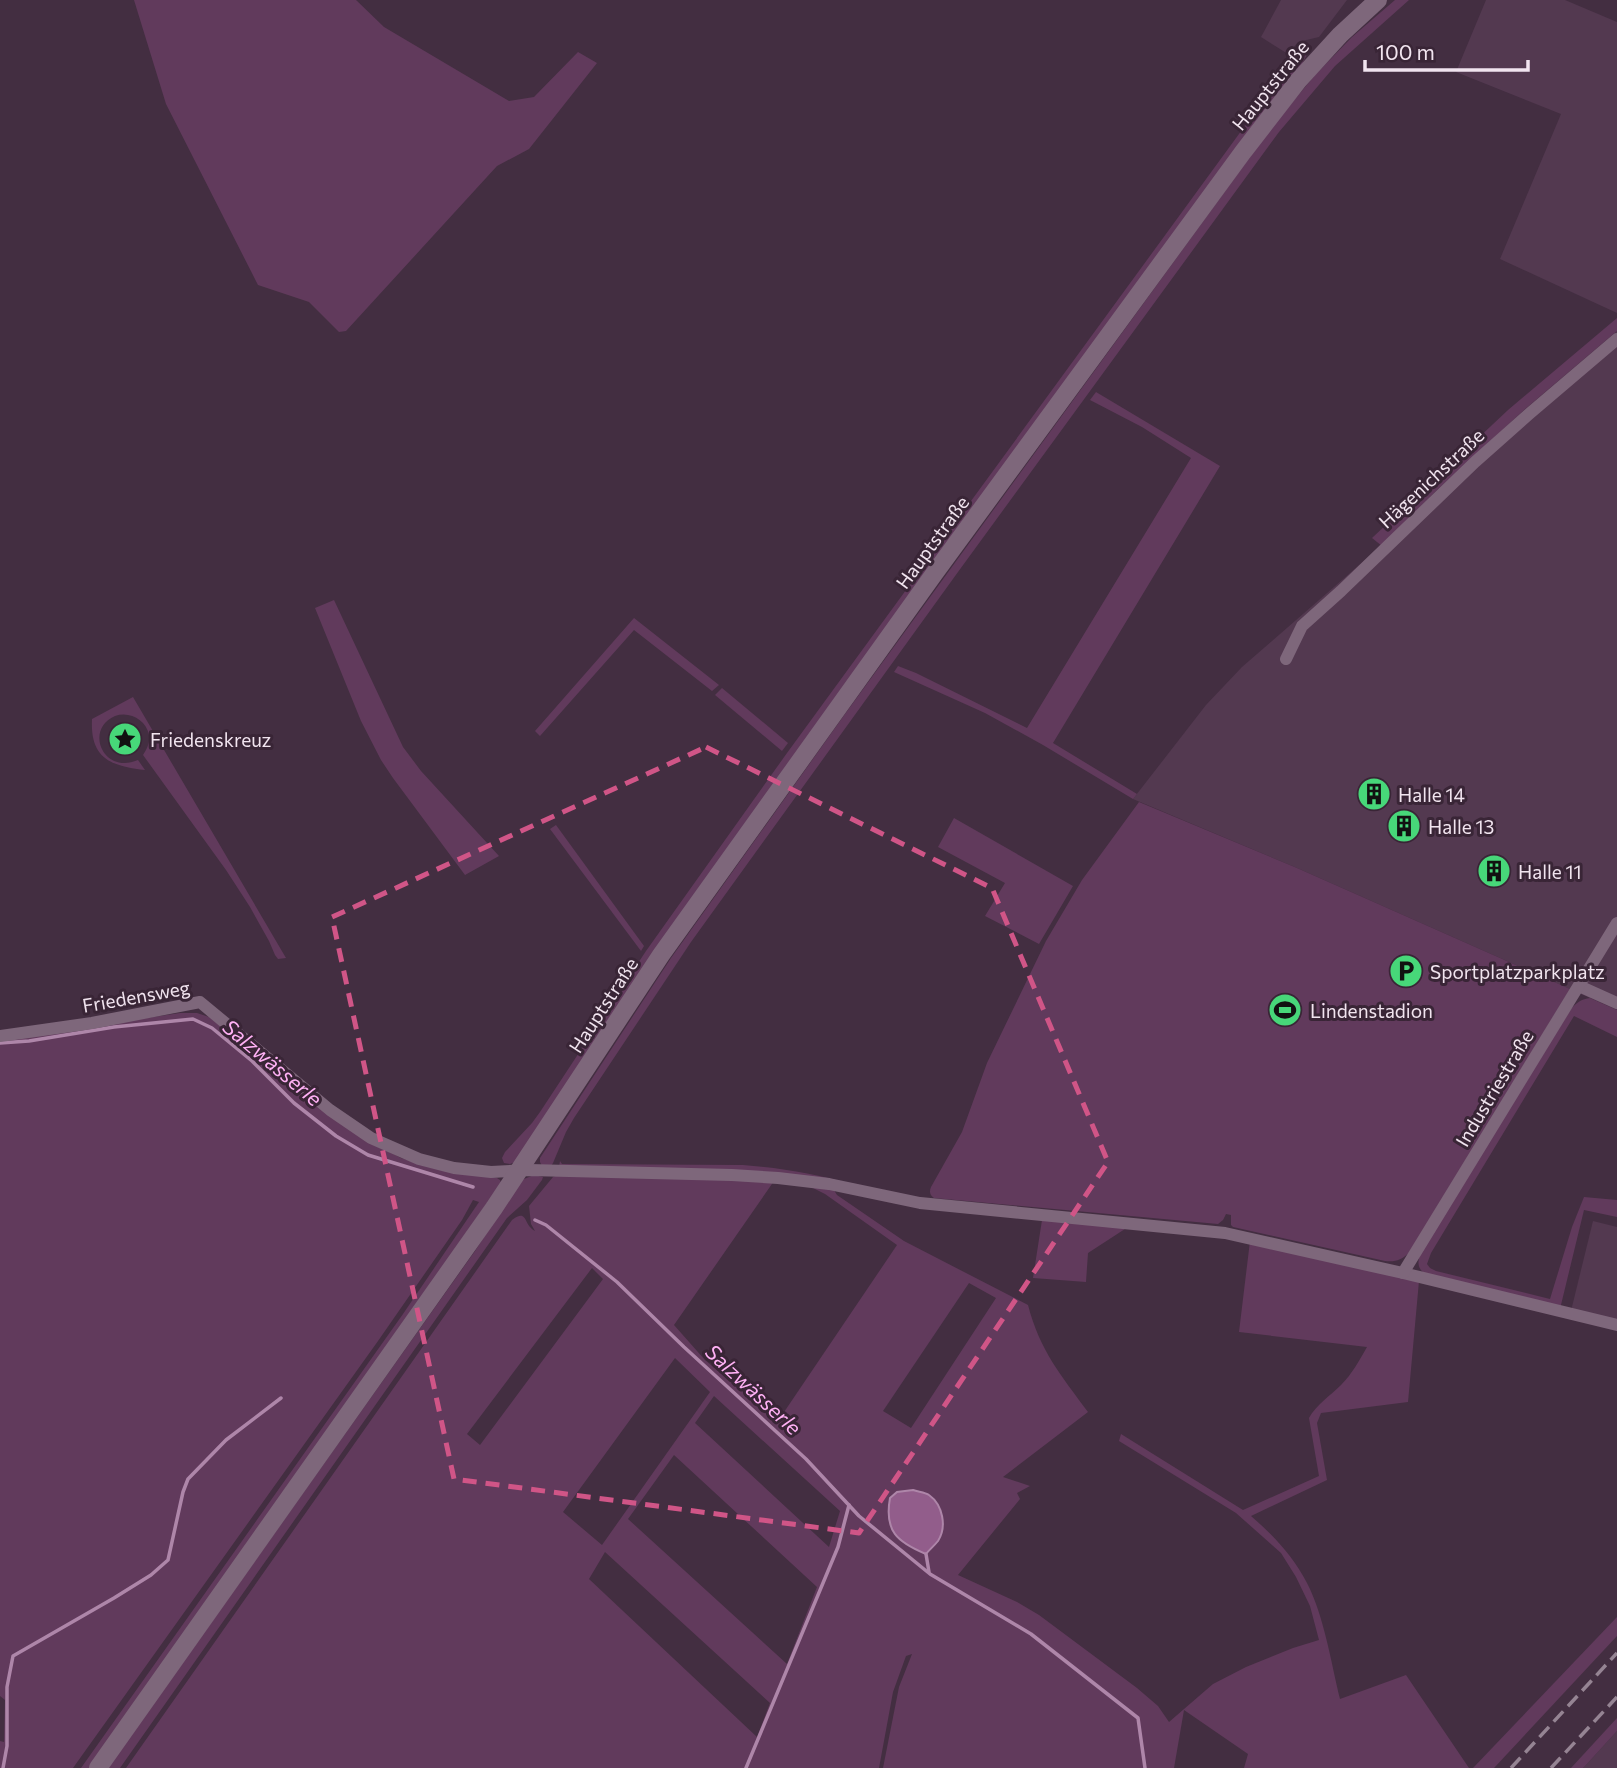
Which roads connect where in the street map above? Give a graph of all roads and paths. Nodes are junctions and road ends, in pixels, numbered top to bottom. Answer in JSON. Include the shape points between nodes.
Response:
{"nodes":[{"id":1,"x":1378,"y":0,"type":"edge"},
{"id":2,"x":1617,"y":339,"type":"edge"},
{"id":3,"x":1286,"y":659,"type":"dead end"},
{"id":4,"x":1617,"y":923,"type":"edge"},
{"id":5,"x":1579,"y":985,"type":"junction"},
{"id":6,"x":1617,"y":1003,"type":"edge"},
{"id":7,"x":0,"y":1037,"type":"edge"},
{"id":8,"x":520,"y":1170,"type":"junction"},
{"id":9,"x":1403,"y":1273,"type":"junction"},
{"id":10,"x":1617,"y":1325,"type":"edge"},
{"id":11,"x":98,"y":1768,"type":"edge"}],
"edges":[{"from":1,"to":8,"type":"street","name":"Hauptstraße","via":[[1319,56],[1235,163],[669,944]]},
{"from":2,"to":3,"type":"street","name":"Hägenichstraße","via":[[1475,462],[1302,626]]},
{"from":4,"to":5,"type":"street","name":"Industriestraße"},
{"from":5,"to":6,"type":"street"},
{"from":5,"to":9,"type":"street","name":"Industriestraße"},
{"from":7,"to":8,"type":"street","name":"Friedensweg","via":[[201,1002],[330,1110],[371,1138],[454,1168]]},
{"from":8,"to":9,"type":"street","name":"Friedensweg","via":[[778,1178],[920,1203],[1225,1233]]},
{"from":8,"to":11,"type":"street","name":"Hauptstraße"},
{"from":9,"to":10,"type":"street","name":"Friedensweg"}]}
